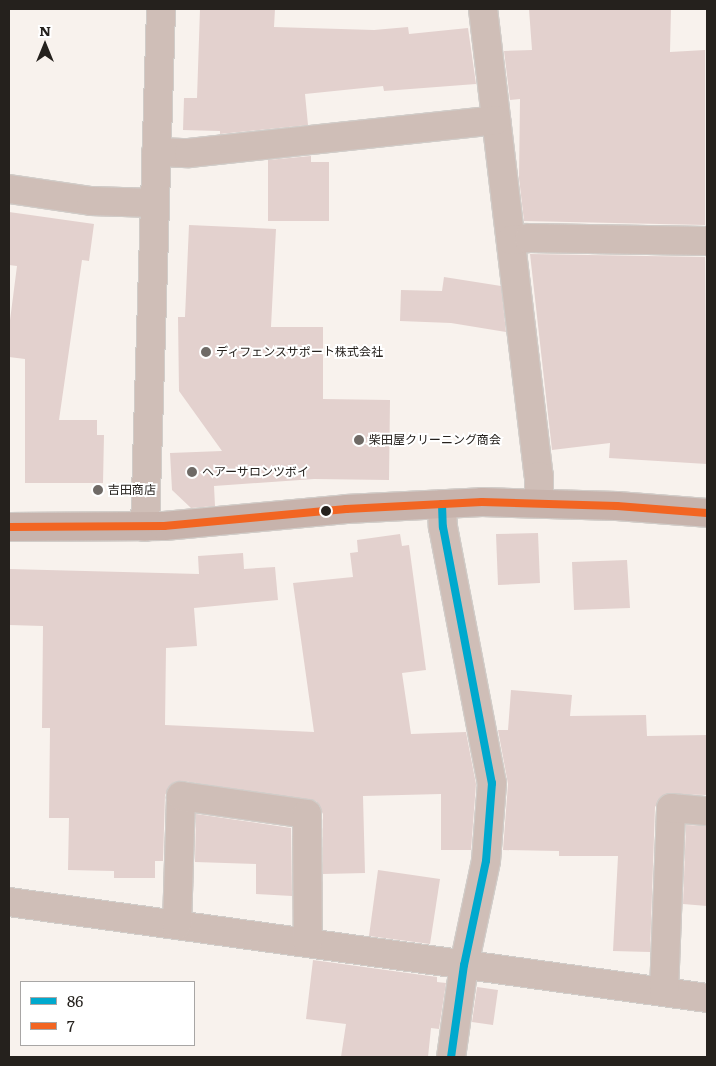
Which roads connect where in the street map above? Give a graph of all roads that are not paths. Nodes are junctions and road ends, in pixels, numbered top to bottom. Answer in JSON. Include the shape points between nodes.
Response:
{"nodes":[{"id":1,"x":161,"y":9,"type":"edge"},
{"id":2,"x":483,"y":9,"type":"edge"},
{"id":3,"x":496,"y":120,"type":"junction"},
{"id":4,"x":156,"y":152,"type":"junction"},
{"id":5,"x":9,"y":189,"type":"edge"},
{"id":6,"x":154,"y":203,"type":"junction"},
{"id":7,"x":511,"y":240,"type":"junction"},
{"id":8,"x":707,"y":241,"type":"edge"},
{"id":9,"x":539,"y":503,"type":"junction"},
{"id":10,"x":442,"y":504,"type":"junction"},
{"id":11,"x":707,"y":513,"type":"edge"},
{"id":12,"x":9,"y":527,"type":"edge"},
{"id":13,"x":145,"y":527,"type":"junction"},
{"id":14,"x":707,"y":811,"type":"edge"},
{"id":15,"x":9,"y":902,"type":"edge"},
{"id":16,"x":177,"y":925,"type":"junction"},
{"id":17,"x":308,"y":943,"type":"junction"},
{"id":18,"x":464,"y":965,"type":"junction"},
{"id":19,"x":664,"y":992,"type":"junction"},
{"id":20,"x":707,"y":998,"type":"edge"},
{"id":21,"x":452,"y":1057,"type":"edge"}],
"edges":[{"from":1,"to":4,"type":"street"},
{"from":2,"to":3,"type":"street"},
{"from":3,"to":4,"type":"street","via":[[189,153]]},
{"from":3,"to":7,"type":"street"},
{"from":4,"to":6,"type":"street"},
{"from":5,"to":6,"type":"street","via":[[91,201]]},
{"from":6,"to":13,"type":"street"},
{"from":7,"to":8,"type":"street"},
{"from":7,"to":9,"type":"street","via":[[539,476]]},
{"from":9,"to":10,"type":"main road"},
{"from":9,"to":11,"type":"main road"},
{"from":10,"to":13,"type":"main road"},
{"from":10,"to":18,"type":"street","via":[[443,527],[492,783],[486,861]]},
{"from":12,"to":13,"type":"main road"},
{"from":14,"to":19,"type":"street","via":[[671,808]]},
{"from":15,"to":16,"type":"street"},
{"from":16,"to":17,"type":"street"},
{"from":16,"to":17,"type":"street","via":[[181,796],[307,814]]},
{"from":17,"to":18,"type":"street"},
{"from":18,"to":19,"type":"street"},
{"from":18,"to":21,"type":"street"},
{"from":19,"to":20,"type":"street"}]}
